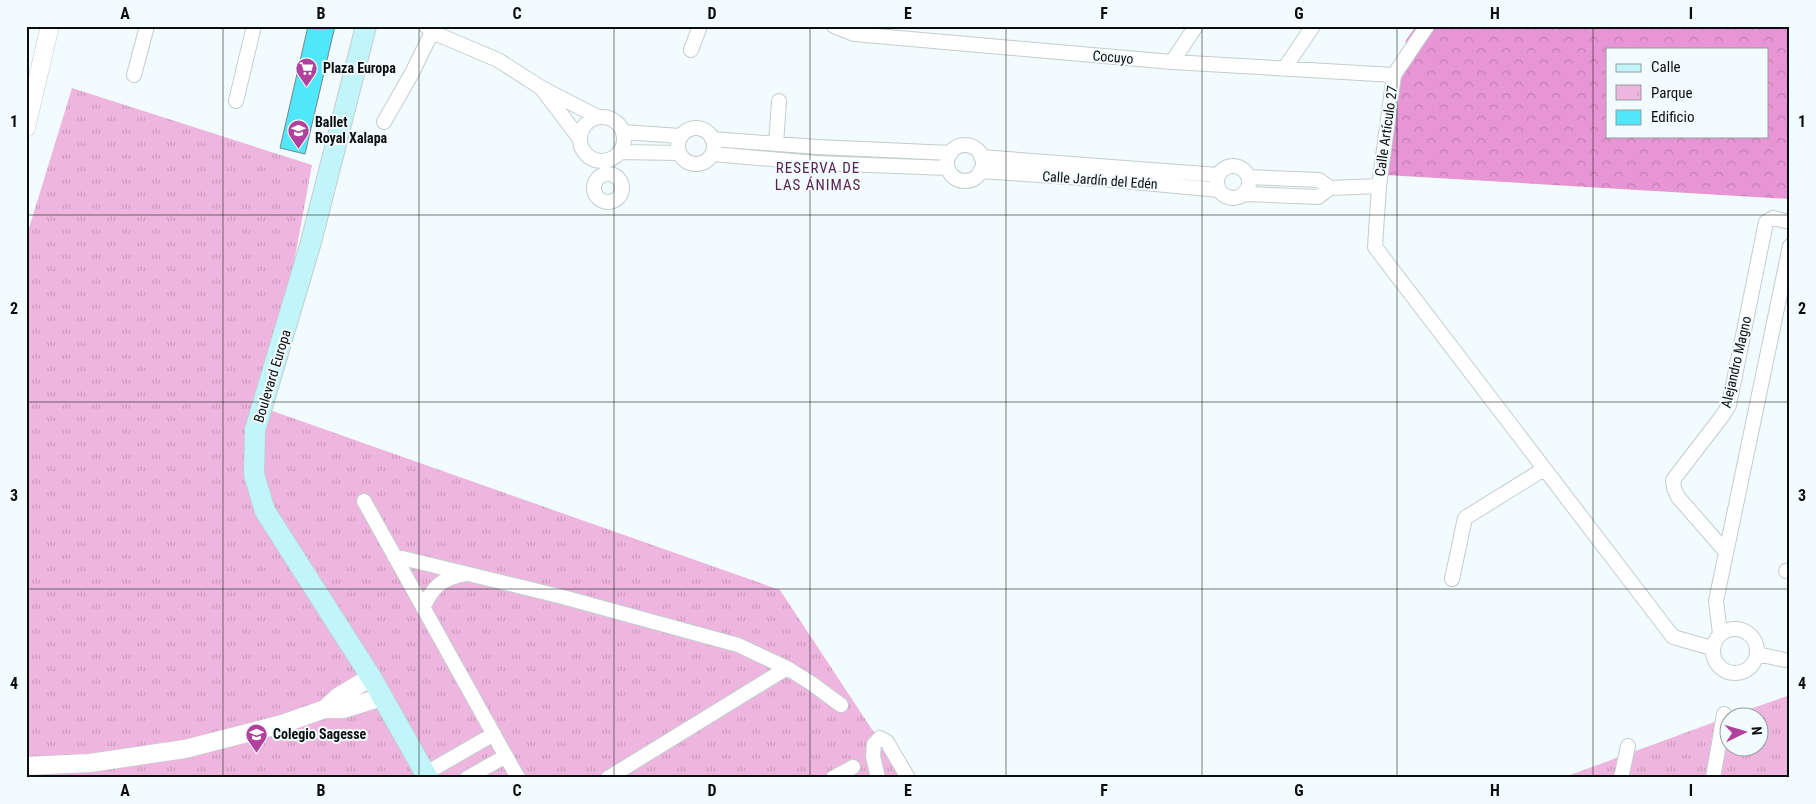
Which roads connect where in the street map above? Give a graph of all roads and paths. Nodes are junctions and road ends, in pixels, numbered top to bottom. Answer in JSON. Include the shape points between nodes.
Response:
{"nodes":[{"id":1,"x":50,"y":26,"type":"edge"},
{"id":2,"x":147,"y":26,"type":"edge"},
{"id":3,"x":254,"y":26,"type":"edge"},
{"id":4,"x":366,"y":26,"type":"edge"},
{"id":5,"x":700,"y":26,"type":"edge"},
{"id":6,"x":834,"y":26,"type":"edge"},
{"id":7,"x":1196,"y":26,"type":"edge"},
{"id":8,"x":1313,"y":26,"type":"edge"},
{"id":9,"x":1427,"y":26,"type":"edge"},
{"id":10,"x":429,"y":29,"type":"edge"},
{"id":11,"x":691,"y":50,"type":"dead end"},
{"id":12,"x":1172,"y":62,"type":"junction"},
{"id":13,"x":1284,"y":69,"type":"junction"},
{"id":14,"x":134,"y":75,"type":"dead end"},
{"id":15,"x":1394,"y":75,"type":"junction"},
{"id":16,"x":540,"y":87,"type":"junction"},
{"id":17,"x":236,"y":101,"type":"dead end"},
{"id":18,"x":779,"y":102,"type":"dead end"},
{"id":19,"x":598,"y":117,"type":"junction"},
{"id":20,"x":384,"y":122,"type":"dead end"},
{"id":21,"x":26,"y":128,"type":"edge"},
{"id":22,"x":623,"y":132,"type":"junction"},
{"id":23,"x":680,"y":136,"type":"junction"},
{"id":24,"x":580,"y":139,"type":"junction"},
{"id":25,"x":712,"y":139,"type":"junction"},
{"id":26,"x":776,"y":144,"type":"junction"},
{"id":27,"x":817,"y":147,"type":"junction"},
{"id":28,"x":620,"y":152,"type":"junction"},
{"id":29,"x":679,"y":153,"type":"junction"},
{"id":30,"x":950,"y":153,"type":"junction"},
{"id":31,"x":712,"y":154,"type":"junction"},
{"id":32,"x":981,"y":157,"type":"junction"},
{"id":33,"x":816,"y":162,"type":"junction"},
{"id":34,"x":1116,"y":166,"type":"junction"},
{"id":35,"x":948,"y":168,"type":"junction"},
{"id":36,"x":980,"y":171,"type":"junction"},
{"id":37,"x":1218,"y":175,"type":"junction"},
{"id":38,"x":1249,"y":177,"type":"junction"},
{"id":39,"x":1113,"y":180,"type":"junction"},
{"id":40,"x":1379,"y":186,"type":"junction"},
{"id":41,"x":1330,"y":188,"type":"junction"},
{"id":42,"x":1219,"y":190,"type":"junction"},
{"id":43,"x":1245,"y":194,"type":"junction"},
{"id":44,"x":1790,"y":222,"type":"edge"},
{"id":45,"x":1790,"y":246,"type":"edge"},
{"id":46,"x":1544,"y":469,"type":"junction"},
{"id":47,"x":364,"y":501,"type":"dead end"},
{"id":48,"x":1726,"y":552,"type":"junction"},
{"id":49,"x":394,"y":556,"type":"junction"},
{"id":50,"x":466,"y":574,"type":"junction"},
{"id":51,"x":1452,"y":578,"type":"dead end"},
{"id":52,"x":423,"y":608,"type":"junction"},
{"id":53,"x":1720,"y":634,"type":"junction"},
{"id":54,"x":1712,"y":648,"type":"junction"},
{"id":55,"x":1757,"y":654,"type":"junction"},
{"id":56,"x":1790,"y":661,"type":"edge"},
{"id":57,"x":787,"y":668,"type":"junction"},
{"id":58,"x":371,"y":677,"type":"junction"},
{"id":59,"x":382,"y":697,"type":"junction"},
{"id":60,"x":841,"y":705,"type":"dead end"},
{"id":61,"x":325,"y":709,"type":"junction"},
{"id":62,"x":494,"y":734,"type":"junction"},
{"id":63,"x":1628,"y":746,"type":"dead end"},
{"id":64,"x":1718,"y":749,"type":"edge"},
{"id":65,"x":506,"y":756,"type":"junction"},
{"id":66,"x":26,"y":766,"type":"edge"},
{"id":67,"x":853,"y":767,"type":"dead end"},
{"id":68,"x":427,"y":776,"type":"edge"},
{"id":69,"x":467,"y":778,"type":"edge"},
{"id":70,"x":518,"y":778,"type":"edge"},
{"id":71,"x":608,"y":778,"type":"edge"},
{"id":72,"x":832,"y":778,"type":"edge"},
{"id":73,"x":878,"y":778,"type":"edge"},
{"id":74,"x":908,"y":778,"type":"edge"},
{"id":75,"x":1621,"y":778,"type":"edge"},
{"id":76,"x":1713,"y":778,"type":"edge"}],
"edges":[{"from":1,"to":21,"type":"street"},
{"from":2,"to":14,"type":"street"},
{"from":3,"to":17,"type":"street"},
{"from":4,"to":58,"type":"main road","name":"Boulevard Europa","via":[[311,242],[255,430],[254,474],[265,511]]},
{"from":5,"to":11,"type":"street"},
{"from":6,"to":12,"type":"street","name":"Cocuyo","via":[[854,34]]},
{"from":7,"to":12,"type":"street"},
{"from":8,"to":13,"type":"street"},
{"from":9,"to":15,"type":"street","name":"Calle Artículo 27"},
{"from":10,"to":16,"type":"street","via":[[498,60]]},
{"from":10,"to":20,"type":"street","via":[[412,74]]},
{"from":12,"to":13,"type":"street","name":"Cocuyo"},
{"from":13,"to":15,"type":"street","name":"Cocuyo"},
{"from":15,"to":40,"type":"street","name":"Calle Artículo 27"},
{"from":16,"to":19,"type":"street"},
{"from":16,"to":24,"type":"street"},
{"from":18,"to":26,"type":"street"},
{"from":19,"to":22,"type":"street","via":[[612,120]]},
{"from":19,"to":24,"type":"street","via":[[587,122]]},
{"from":22,"to":23,"type":"street"},
{"from":22,"to":28,"type":"street"},
{"from":23,"to":25,"type":"street","via":[[689,129],[700,128]]},
{"from":23,"to":29,"type":"street"},
{"from":24,"to":28,"type":"street","via":[[588,156],[609,167]]},
{"from":25,"to":26,"type":"street"},
{"from":25,"to":31,"type":"street"},
{"from":26,"to":27,"type":"street"},
{"from":27,"to":30,"type":"street"},
{"from":27,"to":33,"type":"street"},
{"from":28,"to":29,"type":"street"},
{"from":29,"to":31,"type":"street","via":[[692,164],[704,162]]},
{"from":30,"to":32,"type":"street","via":[[964,145],[975,148]]},
{"from":30,"to":35,"type":"street"},
{"from":31,"to":33,"type":"street"},
{"from":32,"to":34,"type":"street","name":"Calle Jardín del Edén"},
{"from":32,"to":36,"type":"street"},
{"from":33,"to":35,"type":"street"},
{"from":34,"to":37,"type":"street","name":"Calle Jardín del Edén"},
{"from":34,"to":39,"type":"street"},
{"from":35,"to":36,"type":"street","via":[[954,177],[966,181]]},
{"from":36,"to":39,"type":"street","name":"Calle Jardín del Edén"},
{"from":37,"to":38,"type":"street","via":[[1226,167],[1237,166]]},
{"from":37,"to":42,"type":"street"},
{"from":38,"to":41,"type":"street","via":[[1319,180]]},
{"from":38,"to":43,"type":"street"},
{"from":39,"to":42,"type":"street","name":"Calle Jardín del Edén"},
{"from":40,"to":41,"type":"street"},
{"from":40,"to":46,"type":"street","name":"Calle Artículo 27","via":[[1375,247]]},
{"from":41,"to":43,"type":"street","via":[[1318,197]]},
{"from":42,"to":43,"type":"street","via":[[1231,198]]},
{"from":44,"to":48,"type":"street","name":"Alejandro Magno","via":[[1773,218],[1766,222],[1729,405],[1673,480],[1678,496]]},
{"from":45,"to":48,"type":"street","name":"Alejandro Magno"},
{"from":46,"to":51,"type":"street","via":[[1466,518]]},
{"from":46,"to":54,"type":"street","via":[[1673,637]]},
{"from":47,"to":49,"type":"street"},
{"from":48,"to":53,"type":"street","name":"Alejandro Magno","via":[[1716,601]]},
{"from":49,"to":50,"type":"street"},
{"from":49,"to":52,"type":"street"},
{"from":50,"to":52,"type":"street","via":[[452,576],[439,584]]},
{"from":50,"to":57,"type":"street","via":[[738,645]]},
{"from":52,"to":62,"type":"street"},
{"from":53,"to":54,"type":"street"},
{"from":53,"to":55,"type":"street","via":[[1734,628],[1749,633],[1757,646]]},
{"from":54,"to":55,"type":"street","via":[[1719,667],[1732,674],[1745,671]]},
{"from":55,"to":56,"type":"street"},
{"from":57,"to":60,"type":"street"},
{"from":57,"to":71,"type":"street"},
{"from":58,"to":59,"type":"main road","name":"Boulevard Europa"},
{"from":58,"to":61,"type":"street"},
{"from":59,"to":61,"type":"street","via":[[344,709]]},
{"from":59,"to":68,"type":"main road","name":"Boulevard Europa"},
{"from":61,"to":66,"type":"street","via":[[282,724],[185,749],[90,763]]},
{"from":62,"to":65,"type":"street"},
{"from":62,"to":68,"type":"street"},
{"from":63,"to":75,"type":"street"},
{"from":64,"to":76,"type":"street"},
{"from":65,"to":69,"type":"street"},
{"from":65,"to":70,"type":"street"},
{"from":67,"to":72,"type":"street"},
{"from":73,"to":74,"type":"street","via":[[873,756],[874,744],[880,738],[887,742]]}]}
